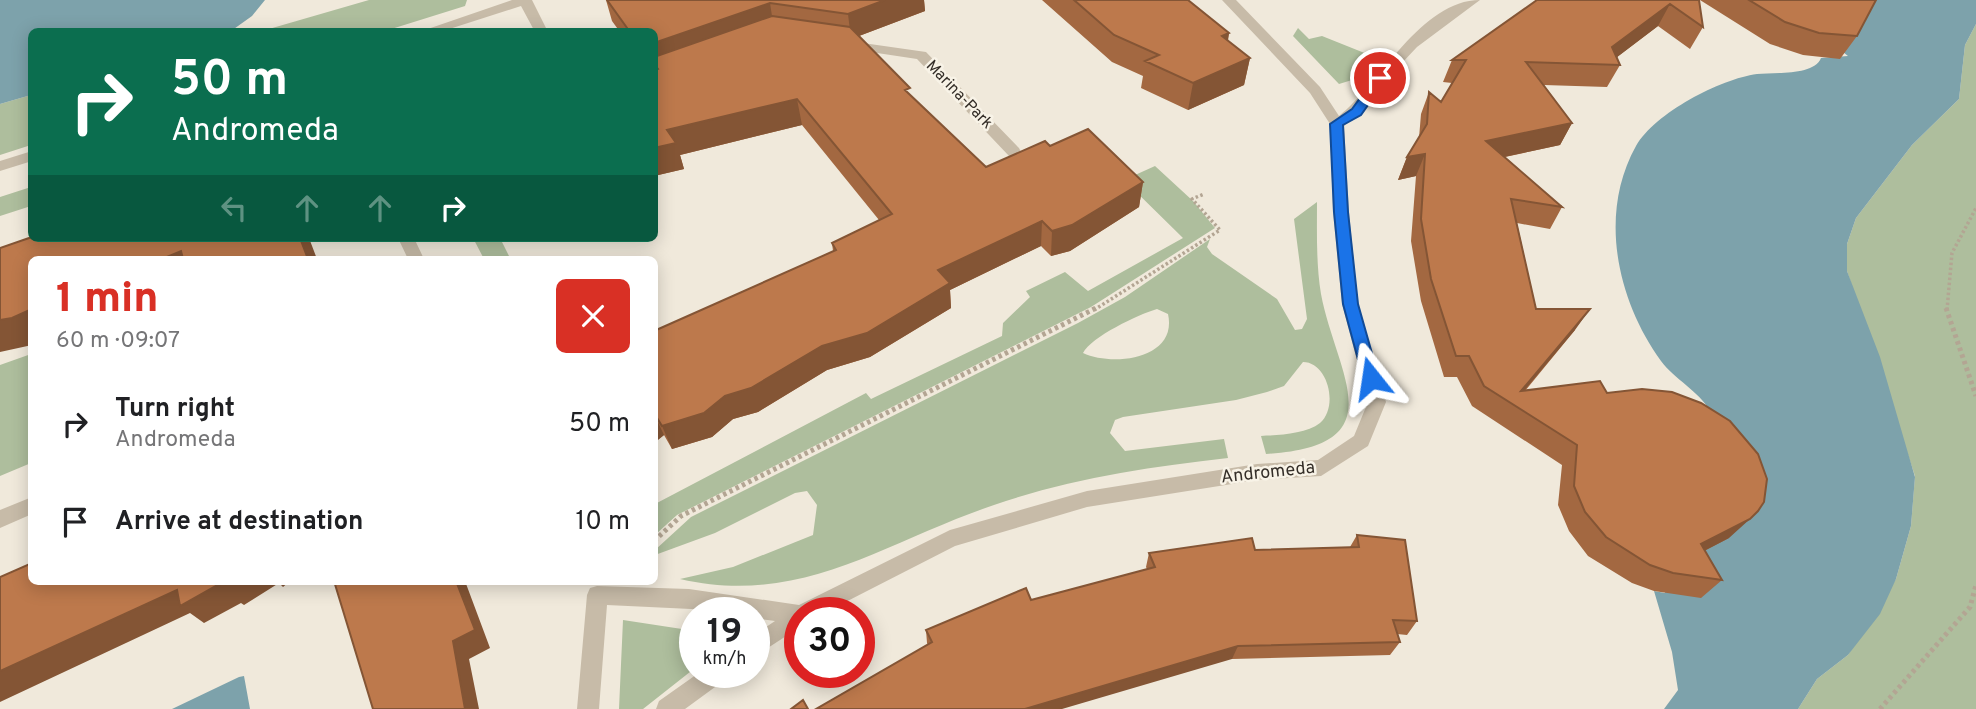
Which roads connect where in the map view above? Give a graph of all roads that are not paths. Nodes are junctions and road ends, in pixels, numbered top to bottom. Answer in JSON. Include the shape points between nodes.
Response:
{"nodes":[{"id":1,"x":525,"y":0,"type":"edge"},
{"id":2,"x":1229,"y":0,"type":"edge"},
{"id":3,"x":1473,"y":0,"type":"edge"},
{"id":4,"x":438,"y":28,"type":"edge"},
{"id":5,"x":540,"y":28,"type":"edge"},
{"id":6,"x":828,"y":42,"type":"edge"},
{"id":7,"x":1337,"y":124,"type":"junction"},
{"id":8,"x":1014,"y":152,"type":"edge"},
{"id":9,"x":28,"y":157,"type":"edge"},
{"id":10,"x":0,"y":166,"type":"edge"},
{"id":11,"x":28,"y":507,"type":"edge"},
{"id":12,"x":0,"y":519,"type":"edge"},
{"id":13,"x":592,"y":588,"type":"edge"},
{"id":14,"x":836,"y":597,"type":"edge"},
{"id":15,"x":784,"y":612,"type":"edge"},
{"id":16,"x":696,"y":688,"type":"edge"},
{"id":17,"x":588,"y":709,"type":"edge"},
{"id":18,"x":667,"y":709,"type":"edge"}],
"edges":[{"from":1,"to":4,"type":"street"},
{"from":1,"to":5,"type":"street"},
{"from":2,"to":7,"type":"street","via":[[1315,90]]},
{"from":3,"to":7,"type":"street","via":[[1414,42],[1356,112]]},
{"from":6,"to":8,"type":"street","name":"Marina-Park","via":[[921,55]]},
{"from":7,"to":14,"type":"street","name":"Andromeda","via":[[1350,304],[1377,402],[1361,441],[1321,468],[1257,472],[1087,499],[950,539]]},
{"from":9,"to":10,"type":"street"},
{"from":11,"to":12,"type":"street"},
{"from":13,"to":15,"type":"street"},
{"from":13,"to":17,"type":"street"},
{"from":16,"to":18,"type":"street"}]}
